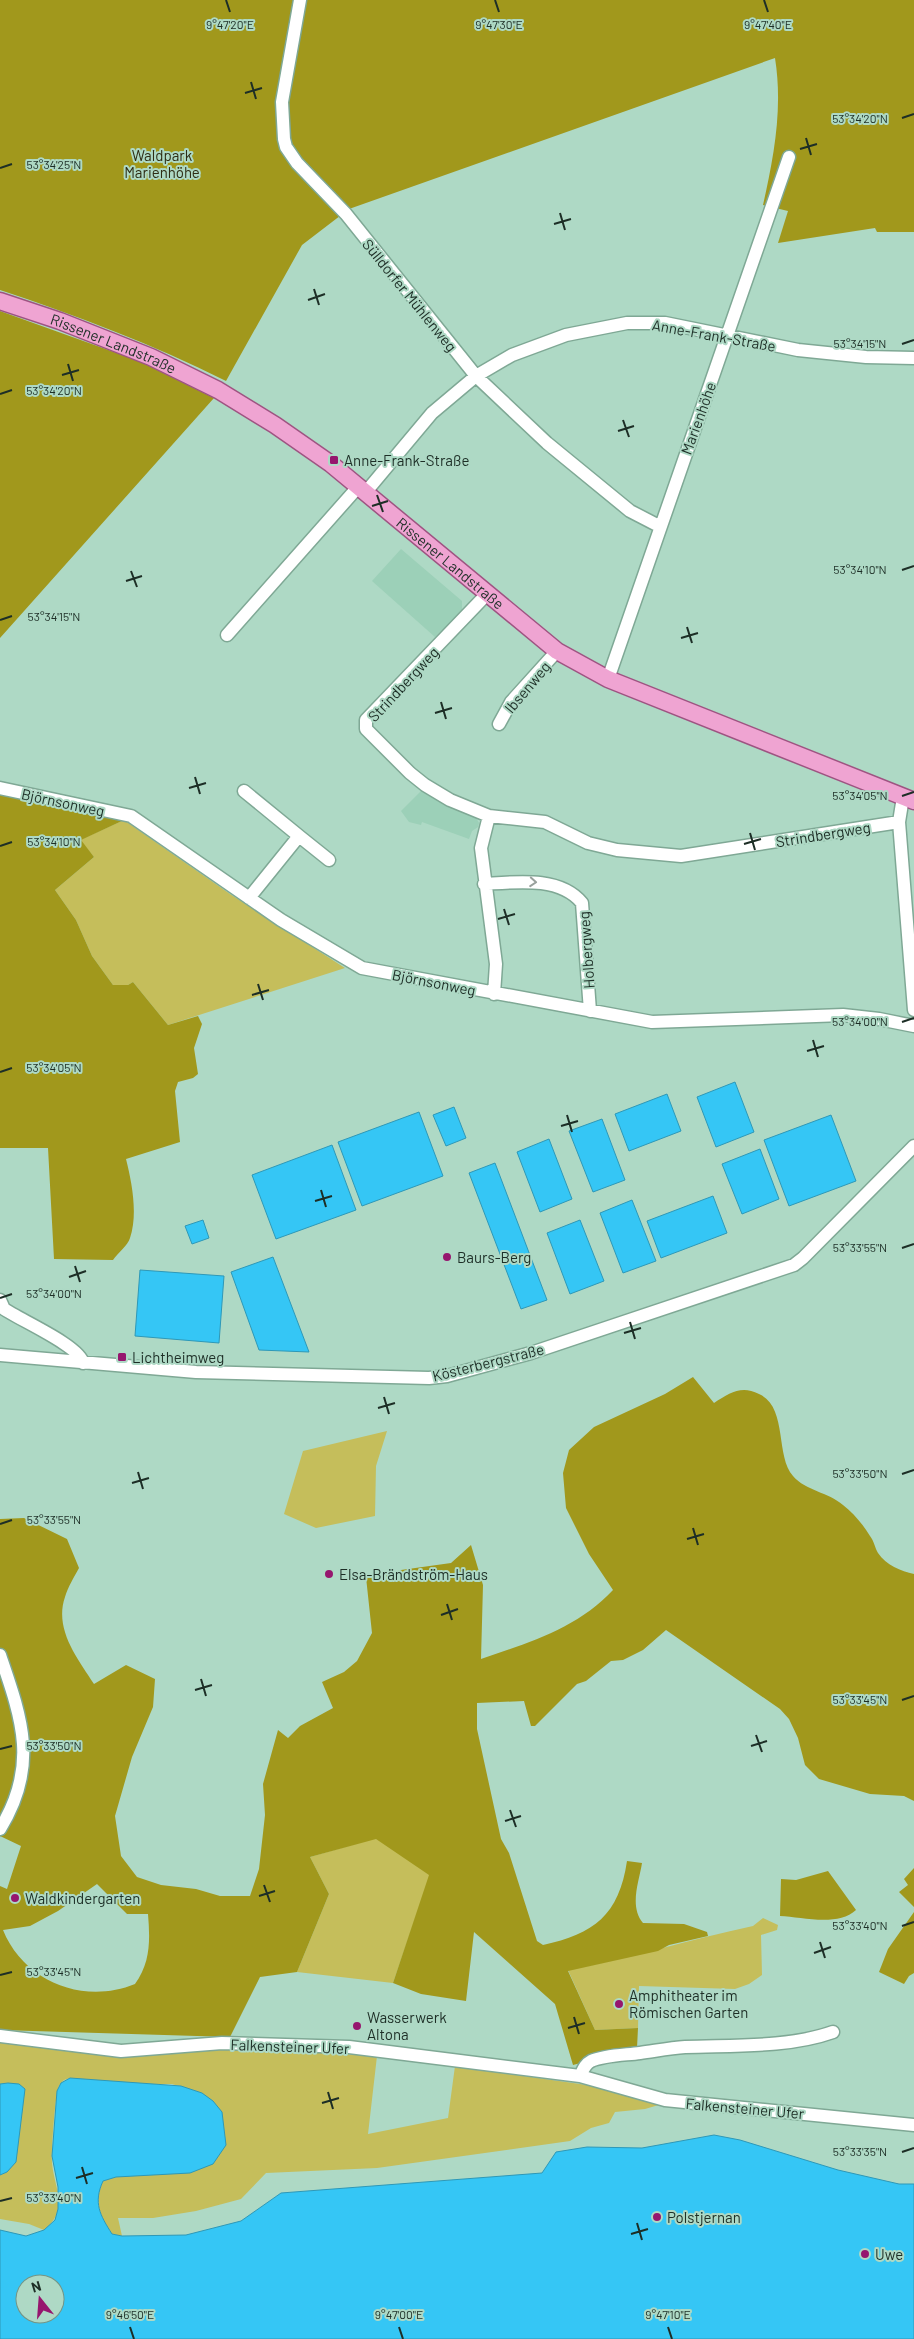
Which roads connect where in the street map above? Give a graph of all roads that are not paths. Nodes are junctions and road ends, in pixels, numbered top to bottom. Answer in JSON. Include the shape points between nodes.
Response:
{"nodes":[{"id":1,"x":300,"y":0,"type":"edge"},
{"id":2,"x":789,"y":157,"type":"dead end"},
{"id":3,"x":0,"y":301,"type":"edge"},
{"id":4,"x":727,"y":336,"type":"junction"},
{"id":5,"x":914,"y":358,"type":"edge"},
{"id":6,"x":476,"y":376,"type":"junction"},
{"id":7,"x":361,"y":490,"type":"junction"},
{"id":8,"x":659,"y":526,"type":"junction"},
{"id":9,"x":486,"y":595,"type":"junction"},
{"id":10,"x":227,"y":635,"type":"dead end"},
{"id":11,"x":557,"y":651,"type":"junction"},
{"id":12,"x":608,"y":680,"type":"junction"},
{"id":13,"x":499,"y":724,"type":"dead end"},
{"id":14,"x":0,"y":788,"type":"edge"},
{"id":15,"x":244,"y":791,"type":"dead end"},
{"id":16,"x":909,"y":799,"type":"edge"},
{"id":17,"x":489,"y":816,"type":"junction"},
{"id":18,"x":899,"y":822,"type":"junction"},
{"id":19,"x":300,"y":836,"type":"junction"},
{"id":20,"x":329,"y":860,"type":"dead end"},
{"id":21,"x":484,"y":884,"type":"junction"},
{"id":22,"x":249,"y":898,"type":"junction"},
{"id":23,"x":494,"y":994,"type":"junction"},
{"id":24,"x":914,"y":1010,"type":"edge"},
{"id":25,"x":590,"y":1011,"type":"junction"},
{"id":26,"x":914,"y":1026,"type":"edge"},
{"id":27,"x":914,"y":1146,"type":"edge"},
{"id":28,"x":0,"y":1300,"type":"edge"},
{"id":29,"x":0,"y":1355,"type":"edge"},
{"id":30,"x":83,"y":1363,"type":"junction"},
{"id":31,"x":0,"y":1655,"type":"edge"},
{"id":32,"x":0,"y":1830,"type":"edge"},
{"id":33,"x":832,"y":2032,"type":"dead end"},
{"id":34,"x":0,"y":2036,"type":"edge"},
{"id":35,"x":580,"y":2076,"type":"junction"},
{"id":36,"x":914,"y":2125,"type":"edge"}],
"edges":[{"from":1,"to":6,"type":"street","name":"Sülldorfer Mühlenweg","via":[[282,102],[286,147],[346,214]]},
{"from":2,"to":4,"type":"street","name":"Marienhöhe"},
{"from":3,"to":7,"type":"main road","name":"Rissener Landstraße","via":[[152,357],[218,390],[275,424]]},
{"from":4,"to":5,"type":"street","name":"Anne-Frank-Straße","via":[[838,355]]},
{"from":4,"to":6,"type":"street","name":"Anne-Frank-Straße","via":[[666,323],[605,326],[566,334],[537,345]]},
{"from":4,"to":8,"type":"street","name":"Marienhöhe"},
{"from":6,"to":7,"type":"street","name":"Anne-Frank-Straße","via":[[432,413]]},
{"from":6,"to":8,"type":"street","name":"Sülldorfer Mühlenweg","via":[[547,443],[622,505]]},
{"from":7,"to":9,"type":"main road","name":"Rissener Landstraße"},
{"from":7,"to":10,"type":"street","name":"Anne-Frank-Straße"},
{"from":8,"to":12,"type":"street","name":"Marienhöhe"},
{"from":9,"to":11,"type":"main road","name":"Rissener Landstraße"},
{"from":9,"to":17,"type":"street","name":"Strindbergweg","via":[[366,720],[366,728],[425,785],[450,800]]},
{"from":11,"to":12,"type":"main road","name":"Rissener Landstraße"},
{"from":11,"to":13,"type":"street","name":"Ibsenweg","via":[[511,702]]},
{"from":12,"to":16,"type":"main road","name":"Rissener Landstraße"},
{"from":14,"to":22,"type":"street","name":"Björnsonweg","via":[[131,816]]},
{"from":15,"to":19,"type":"street"},
{"from":16,"to":18,"type":"street"},
{"from":17,"to":18,"type":"street","name":"Strindbergweg","via":[[545,822],[588,843],[616,850],[681,856]]},
{"from":17,"to":21,"type":"street","via":[[481,848]]},
{"from":18,"to":24,"type":"street"},
{"from":19,"to":20,"type":"street"},
{"from":19,"to":22,"type":"street"},
{"from":21,"to":23,"type":"street","via":[[496,964]]},
{"from":21,"to":25,"type":"street","name":"Holbergweg","one_way":true,"via":[[535,881],[575,894],[582,903]]},
{"from":22,"to":23,"type":"street","name":"Björnsonweg","via":[[362,968]]},
{"from":23,"to":25,"type":"street","name":"Björnsonweg"},
{"from":25,"to":26,"type":"street","name":"Björnsonweg","via":[[652,1022],[843,1015]]},
{"from":27,"to":30,"type":"street","name":"Kösterbergstraße","via":[[794,1264],[530,1353],[447,1376],[411,1379],[206,1373]]},
{"from":28,"to":30,"type":"street","via":[[4,1309],[60,1342],[79,1355]]},
{"from":29,"to":30,"type":"street","name":"Kösterbergstraße"},
{"from":31,"to":32,"type":"street","via":[[19,1710],[24,1739],[17,1796]]},
{"from":33,"to":35,"type":"street","via":[[739,2046],[683,2047],[633,2053],[592,2061]]},
{"from":34,"to":35,"type":"street","name":"Falkensteiner Ufer","via":[[120,2051],[228,2043],[349,2047]]},
{"from":35,"to":36,"type":"street","name":"Falkensteiner Ufer","via":[[665,2100]]}]}
